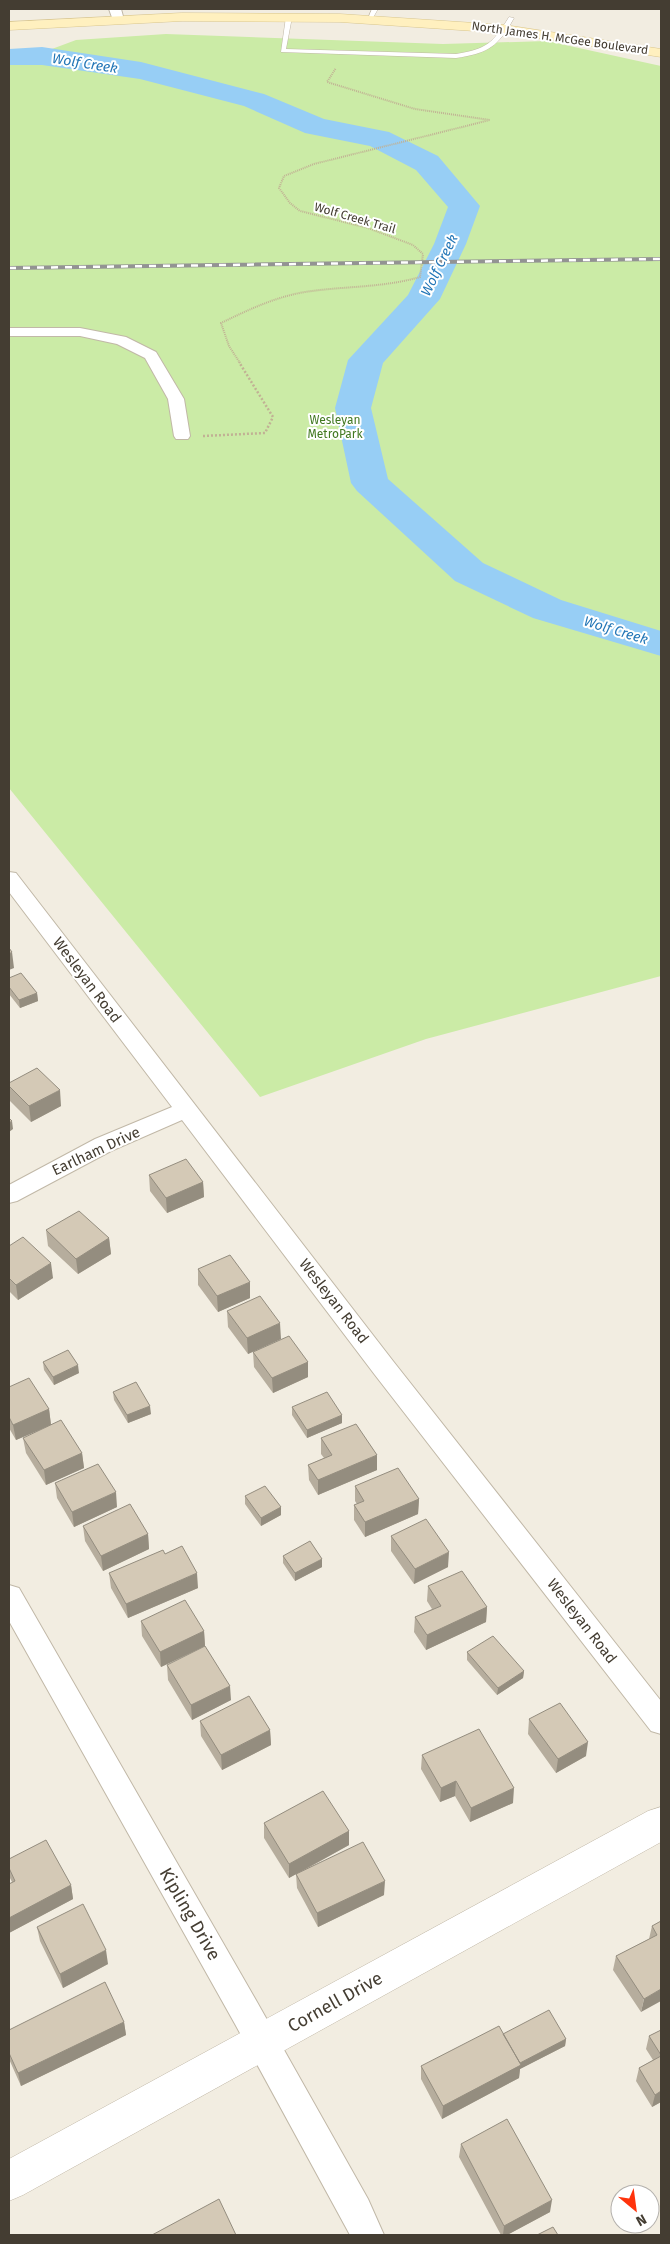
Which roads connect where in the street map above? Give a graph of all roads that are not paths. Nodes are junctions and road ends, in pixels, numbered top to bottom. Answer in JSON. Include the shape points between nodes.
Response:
{"nodes":[{"id":1,"x":102,"y":9,"type":"edge"},
{"id":2,"x":374,"y":12,"type":"edge"},
{"id":3,"x":9,"y":14,"type":"edge"},
{"id":4,"x":116,"y":14,"type":"edge"},
{"id":5,"x":289,"y":17,"type":"junction"},
{"id":6,"x":508,"y":23,"type":"junction"},
{"id":7,"x":9,"y":26,"type":"edge"},
{"id":8,"x":586,"y":27,"type":"dead end"},
{"id":9,"x":661,"y":53,"type":"edge"},
{"id":10,"x":9,"y":332,"type":"edge"},
{"id":11,"x":182,"y":436,"type":"road end"},
{"id":12,"x":9,"y":878,"type":"edge"},
{"id":13,"x":186,"y":1109,"type":"junction"},
{"id":14,"x":9,"y":1195,"type":"edge"},
{"id":15,"x":9,"y":1596,"type":"edge"},
{"id":16,"x":661,"y":1722,"type":"edge"},
{"id":17,"x":661,"y":1823,"type":"edge"},
{"id":18,"x":262,"y":2041,"type":"junction"},
{"id":19,"x":9,"y":2182,"type":"edge"},
{"id":20,"x":367,"y":2235,"type":"edge"}],
"edges":[{"from":1,"to":3,"type":"main road"},
{"from":2,"to":5,"type":"main road","name":"North James H. McGee Boulevard"},
{"from":2,"to":6,"type":"main road","name":"North James H. McGee Boulevard"},
{"from":4,"to":5,"type":"main road","name":"North James H. McGee Boulevard"},
{"from":4,"to":7,"type":"main road","name":"North James H. McGee Boulevard"},
{"from":5,"to":6,"type":"lane","via":[[283,50],[345,53],[456,56],[479,52],[491,47]]},
{"from":6,"to":8,"type":"main road","name":"North James H. McGee Boulevard"},
{"from":6,"to":9,"type":"main road","name":"North James H. McGee Boulevard"},
{"from":10,"to":11,"type":"street","via":[[80,332],[121,340],[151,355],[176,399]]},
{"from":12,"to":13,"type":"street","name":"Wesleyan Road"},
{"from":13,"to":14,"type":"street","name":"Earlham Drive","via":[[103,1145]]},
{"from":13,"to":16,"type":"street","name":"Wesleyan Road"},
{"from":15,"to":18,"type":"street","name":"Kipling Drive"},
{"from":17,"to":18,"type":"street","name":"Cornell Drive"},
{"from":18,"to":19,"type":"street","name":"Cornell Drive"},
{"from":18,"to":20,"type":"street","name":"Kipling Drive"}]}
